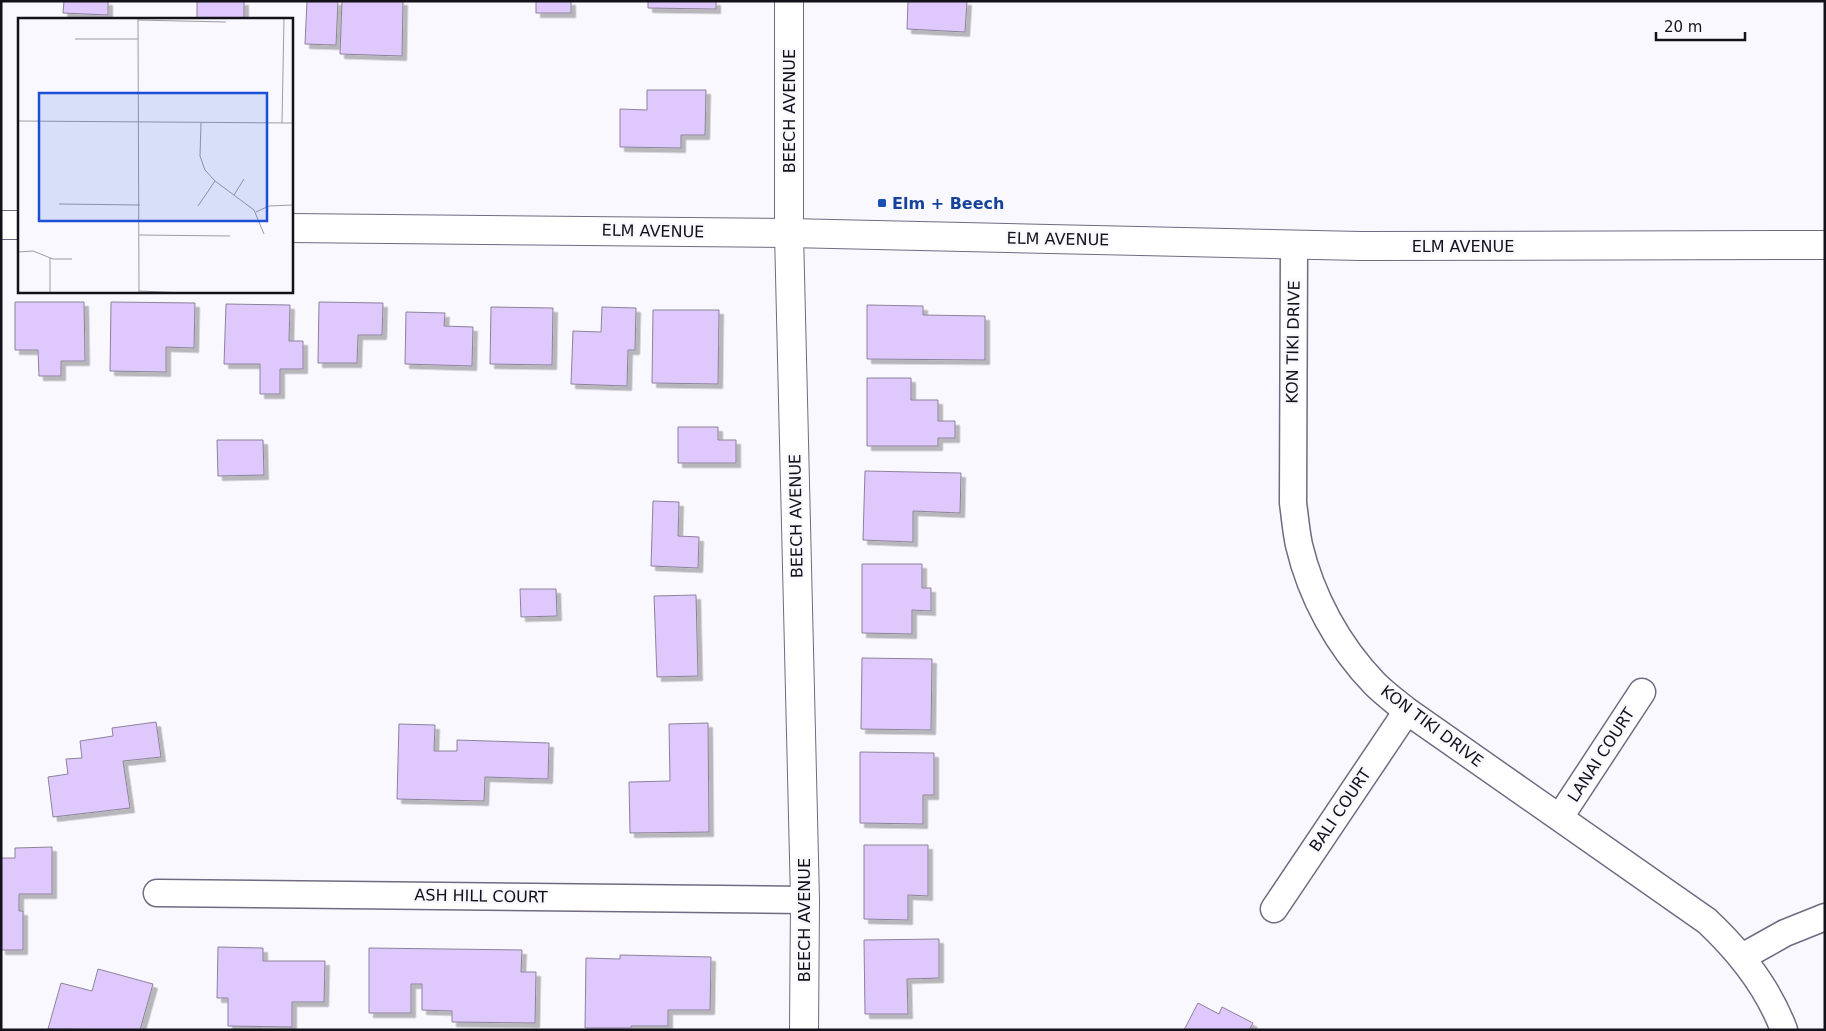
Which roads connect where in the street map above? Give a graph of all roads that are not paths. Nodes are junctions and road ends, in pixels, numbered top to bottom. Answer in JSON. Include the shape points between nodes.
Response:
{"nodes":[{"id":1,"x":789,"y":1,"type":"edge"},
{"id":2,"x":1,"y":225,"type":"edge"},
{"id":3,"x":18,"y":225,"type":"edge"},
{"id":4,"x":292,"y":228,"type":"edge"},
{"id":5,"x":789,"y":233,"type":"junction"},
{"id":6,"x":1825,"y":244,"type":"edge"},
{"id":7,"x":1294,"y":245,"type":"junction"},
{"id":8,"x":1642,"y":692,"type":"dead end"},
{"id":9,"x":1407,"y":711,"type":"junction"},
{"id":10,"x":1560,"y":817,"type":"junction"},
{"id":11,"x":157,"y":893,"type":"dead end"},
{"id":12,"x":805,"y":900,"type":"junction"},
{"id":13,"x":1274,"y":908,"type":"dead end"},
{"id":14,"x":1825,"y":918,"type":"edge"},
{"id":15,"x":1742,"y":957,"type":"junction"},
{"id":16,"x":804,"y":1030,"type":"edge"},
{"id":17,"x":1784,"y":1030,"type":"edge"}],
"edges":[{"from":1,"to":5,"type":"street","name":"BEECH AVENUE"},
{"from":2,"to":3,"type":"street"},
{"from":4,"to":5,"type":"street","name":"ELM AVENUE"},
{"from":5,"to":7,"type":"street","name":"ELM AVENUE"},
{"from":5,"to":12,"type":"street","name":"BEECH AVENUE"},
{"from":6,"to":7,"type":"street","name":"ELM AVENUE"},
{"from":7,"to":9,"type":"street","name":"KON TIKI DRIVE","via":[[1292,483],[1298,543],[1310,582],[1327,619],[1349,653],[1375,684]]},
{"from":8,"to":10,"type":"street","name":"LANAI COURT"},
{"from":9,"to":10,"type":"street","name":"KON TIKI DRIVE"},
{"from":9,"to":13,"type":"street","name":"BALI COURT"},
{"from":10,"to":15,"type":"street","name":"KON TIKI DRIVE","via":[[1707,921]]},
{"from":11,"to":12,"type":"street","name":"ASH HILL COURT"},
{"from":12,"to":16,"type":"street","name":"BEECH AVENUE"},
{"from":14,"to":15,"type":"street","via":[[1785,933]]},
{"from":15,"to":17,"type":"street","name":"KON TIKI DRIVE","via":[[1765,989]]}]}
